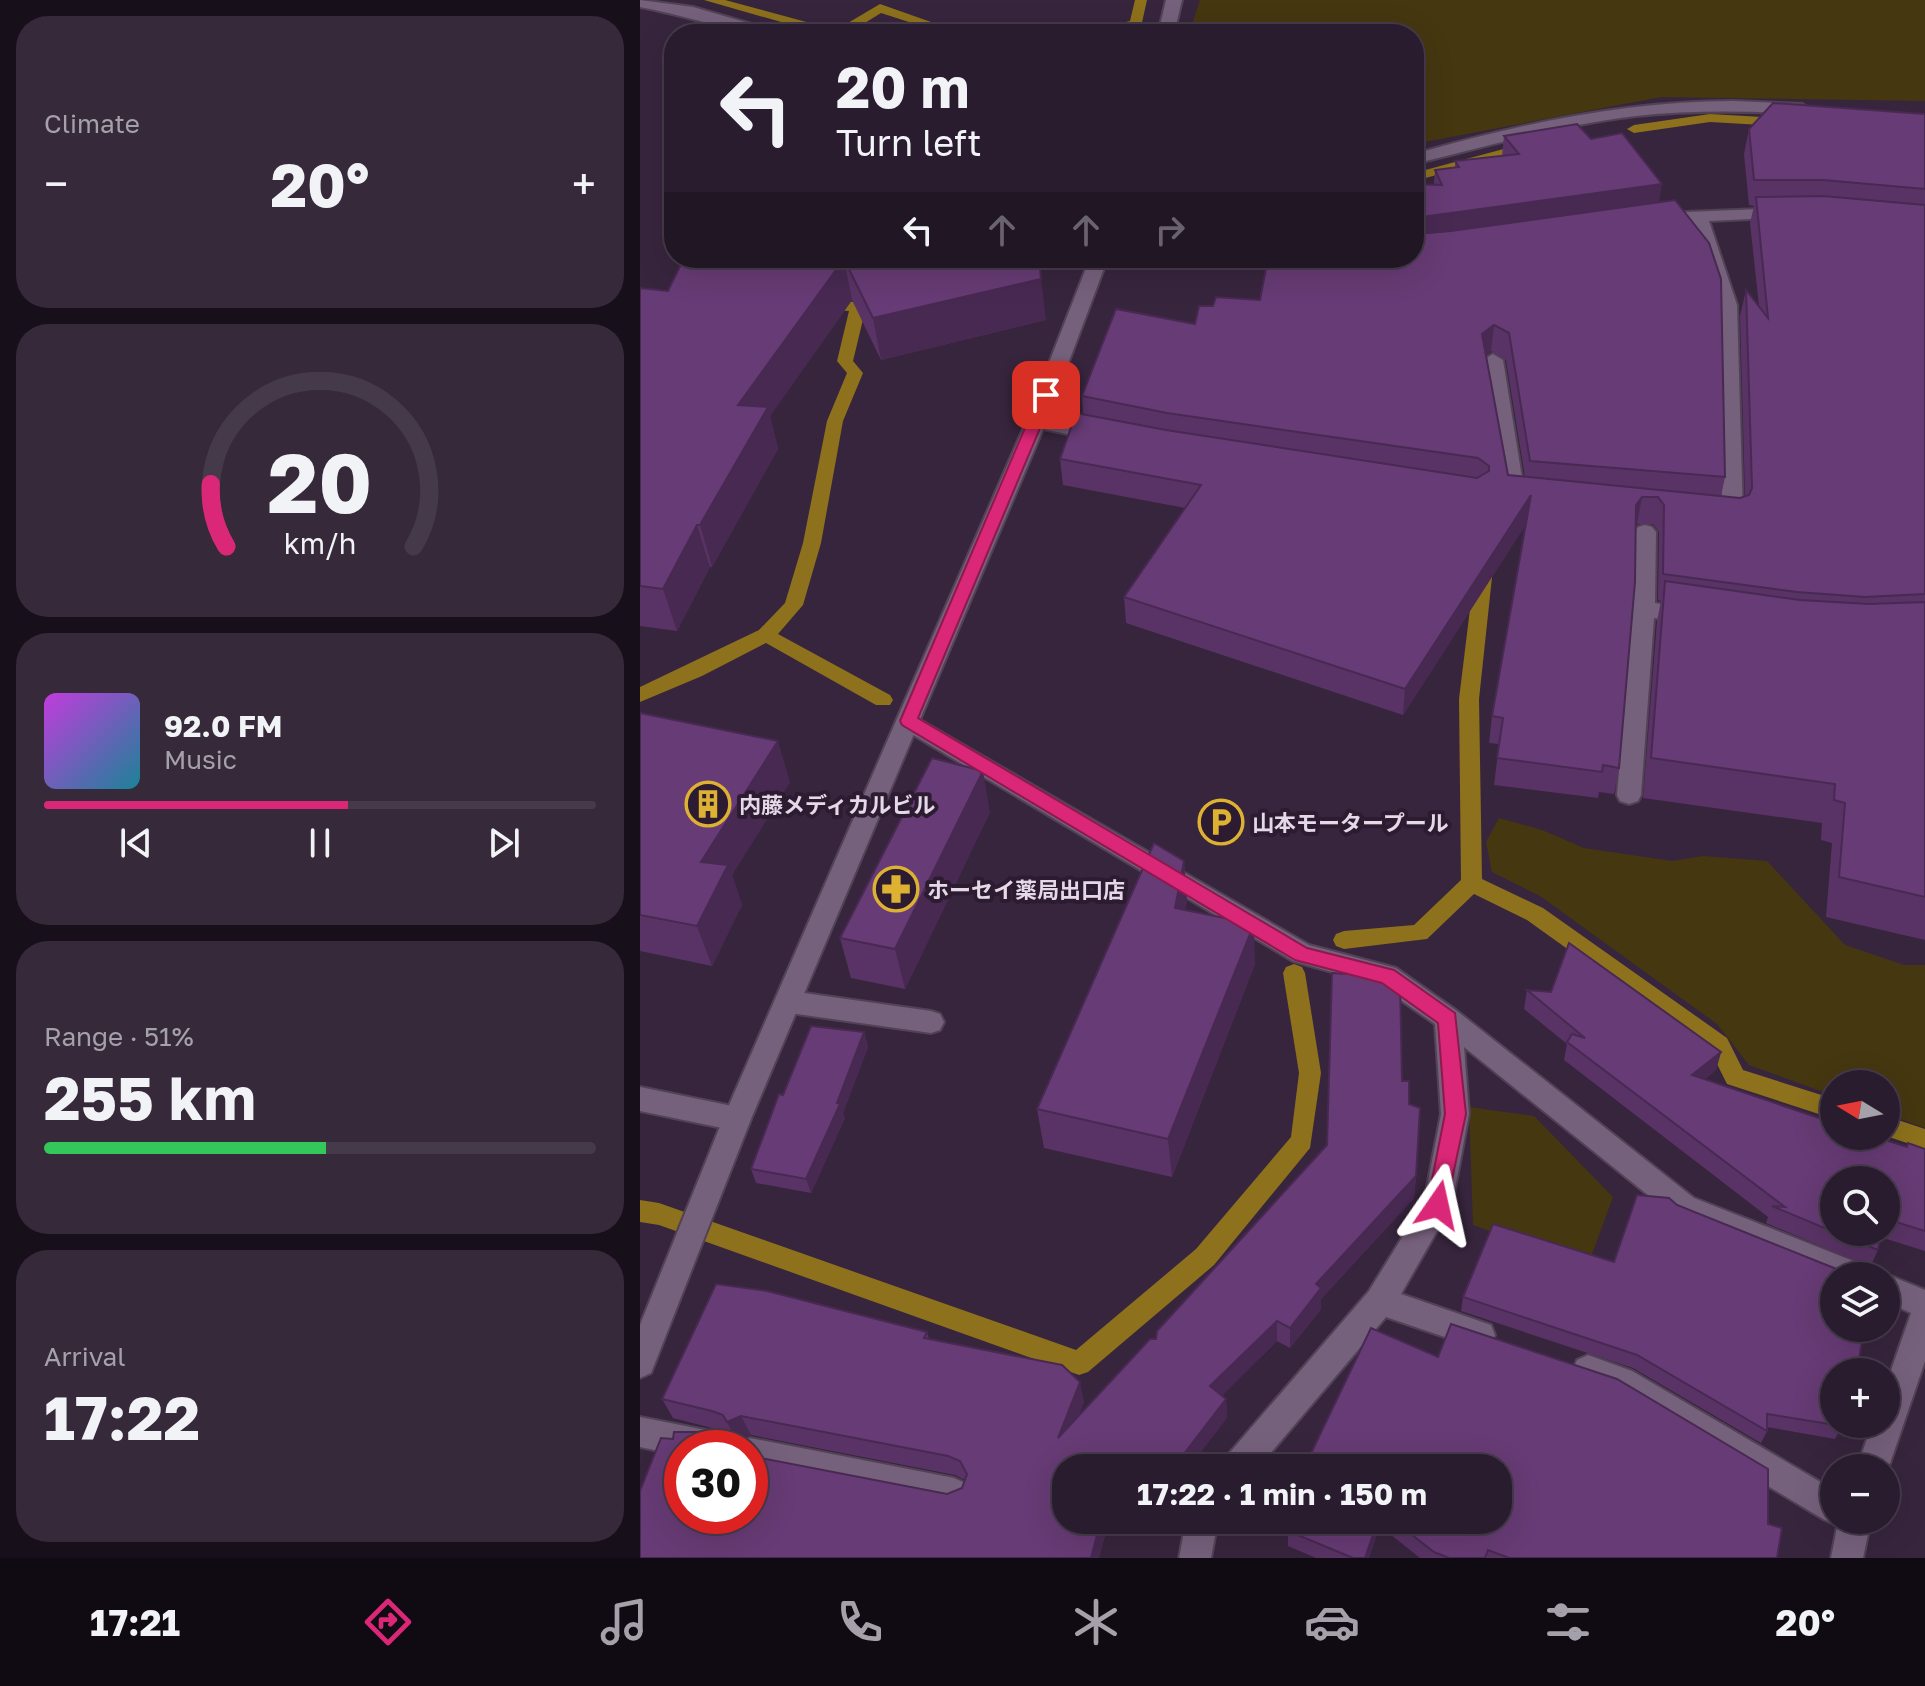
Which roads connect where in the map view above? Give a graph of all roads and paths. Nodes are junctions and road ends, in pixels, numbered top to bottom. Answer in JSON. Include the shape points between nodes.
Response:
{"nodes":[{"id":1,"x":1174,"y":0,"type":"edge"},
{"id":2,"x":640,"y":2,"type":"edge"},
{"id":3,"x":736,"y":24,"type":"edge"},
{"id":4,"x":1168,"y":24,"type":"edge"},
{"id":5,"x":1814,"y":109,"type":"edge"},
{"id":6,"x":1424,"y":156,"type":"edge"},
{"id":7,"x":1810,"y":212,"type":"edge"},
{"id":8,"x":1698,"y":216,"type":"junction"},
{"id":9,"x":1667,"y":218,"type":"edge"},
{"id":10,"x":1095,"y":268,"type":"edge"},
{"id":11,"x":1493,"y":360,"type":"dead end"},
{"id":12,"x":1036,"y":422,"type":"junction"},
{"id":13,"x":1124,"y":439,"type":"edge"},
{"id":14,"x":1544,"y":499,"type":"edge"},
{"id":15,"x":1704,"y":513,"type":"edge"},
{"id":16,"x":1645,"y":532,"type":"dead end"},
{"id":17,"x":1644,"y":609,"type":"junction"},
{"id":18,"x":1704,"y":617,"type":"edge"},
{"id":19,"x":908,"y":721,"type":"junction"},
{"id":20,"x":1629,"y":795,"type":"dead end"},
{"id":21,"x":790,"y":1002,"type":"junction"},
{"id":22,"x":1448,"y":1019,"type":"junction"},
{"id":23,"x":931,"y":1022,"type":"dead end"},
{"id":24,"x":640,"y":1099,"type":"edge"},
{"id":25,"x":737,"y":1119,"type":"junction"},
{"id":26,"x":1821,"y":1262,"type":"edge"},
{"id":27,"x":1900,"y":1294,"type":"edge"},
{"id":28,"x":1380,"y":1301,"type":"junction"},
{"id":29,"x":1925,"y":1304,"type":"edge"},
{"id":30,"x":1925,"y":1316,"type":"edge"},
{"id":31,"x":1501,"y":1341,"type":"edge"},
{"id":32,"x":1561,"y":1361,"type":"edge"},
{"id":33,"x":640,"y":1363,"type":"edge"},
{"id":34,"x":640,"y":1432,"type":"edge"},
{"id":35,"x":664,"y":1437,"type":"edge"},
{"id":36,"x":1249,"y":1454,"type":"edge"},
{"id":37,"x":1878,"y":1454,"type":"edge"},
{"id":38,"x":768,"y":1458,"type":"edge"},
{"id":39,"x":954,"y":1494,"type":"edge"},
{"id":40,"x":1820,"y":1500,"type":"edge"},
{"id":41,"x":1199,"y":1534,"type":"edge"},
{"id":42,"x":1853,"y":1534,"type":"edge"},
{"id":43,"x":1850,"y":1557,"type":"edge"},
{"id":44,"x":1195,"y":1558,"type":"edge"}],
"edges":[{"from":1,"to":4,"type":"street"},
{"from":2,"to":3,"type":"street"},
{"from":5,"to":6,"type":"street","via":[[1664,108],[1478,141]]},
{"from":7,"to":8,"type":"street"},
{"from":8,"to":9,"type":"street"},
{"from":8,"to":15,"type":"street","via":[[1728,305],[1733,515]]},
{"from":10,"to":12,"type":"street"},
{"from":11,"to":14,"type":"street","via":[[1515,496]]},
{"from":12,"to":13,"type":"street"},
{"from":12,"to":19,"type":"street"},
{"from":16,"to":17,"type":"street"},
{"from":17,"to":18,"type":"street"},
{"from":17,"to":20,"type":"street"},
{"from":19,"to":21,"type":"street"},
{"from":19,"to":22,"type":"street","via":[[1302,954],[1387,976]]},
{"from":21,"to":23,"type":"street"},
{"from":21,"to":25,"type":"street"},
{"from":22,"to":26,"type":"street","via":[[1684,1207]]},
{"from":22,"to":28,"type":"street","via":[[1455,1114],[1438,1205]]},
{"from":24,"to":25,"type":"street"},
{"from":25,"to":33,"type":"street"},
{"from":27,"to":29,"type":"street"},
{"from":28,"to":31,"type":"street"},
{"from":28,"to":36,"type":"street"},
{"from":30,"to":37,"type":"street"},
{"from":32,"to":40,"type":"street","via":[[1621,1381]]},
{"from":34,"to":35,"type":"street"},
{"from":38,"to":39,"type":"street"},
{"from":41,"to":44,"type":"street"},
{"from":42,"to":43,"type":"street"}]}
